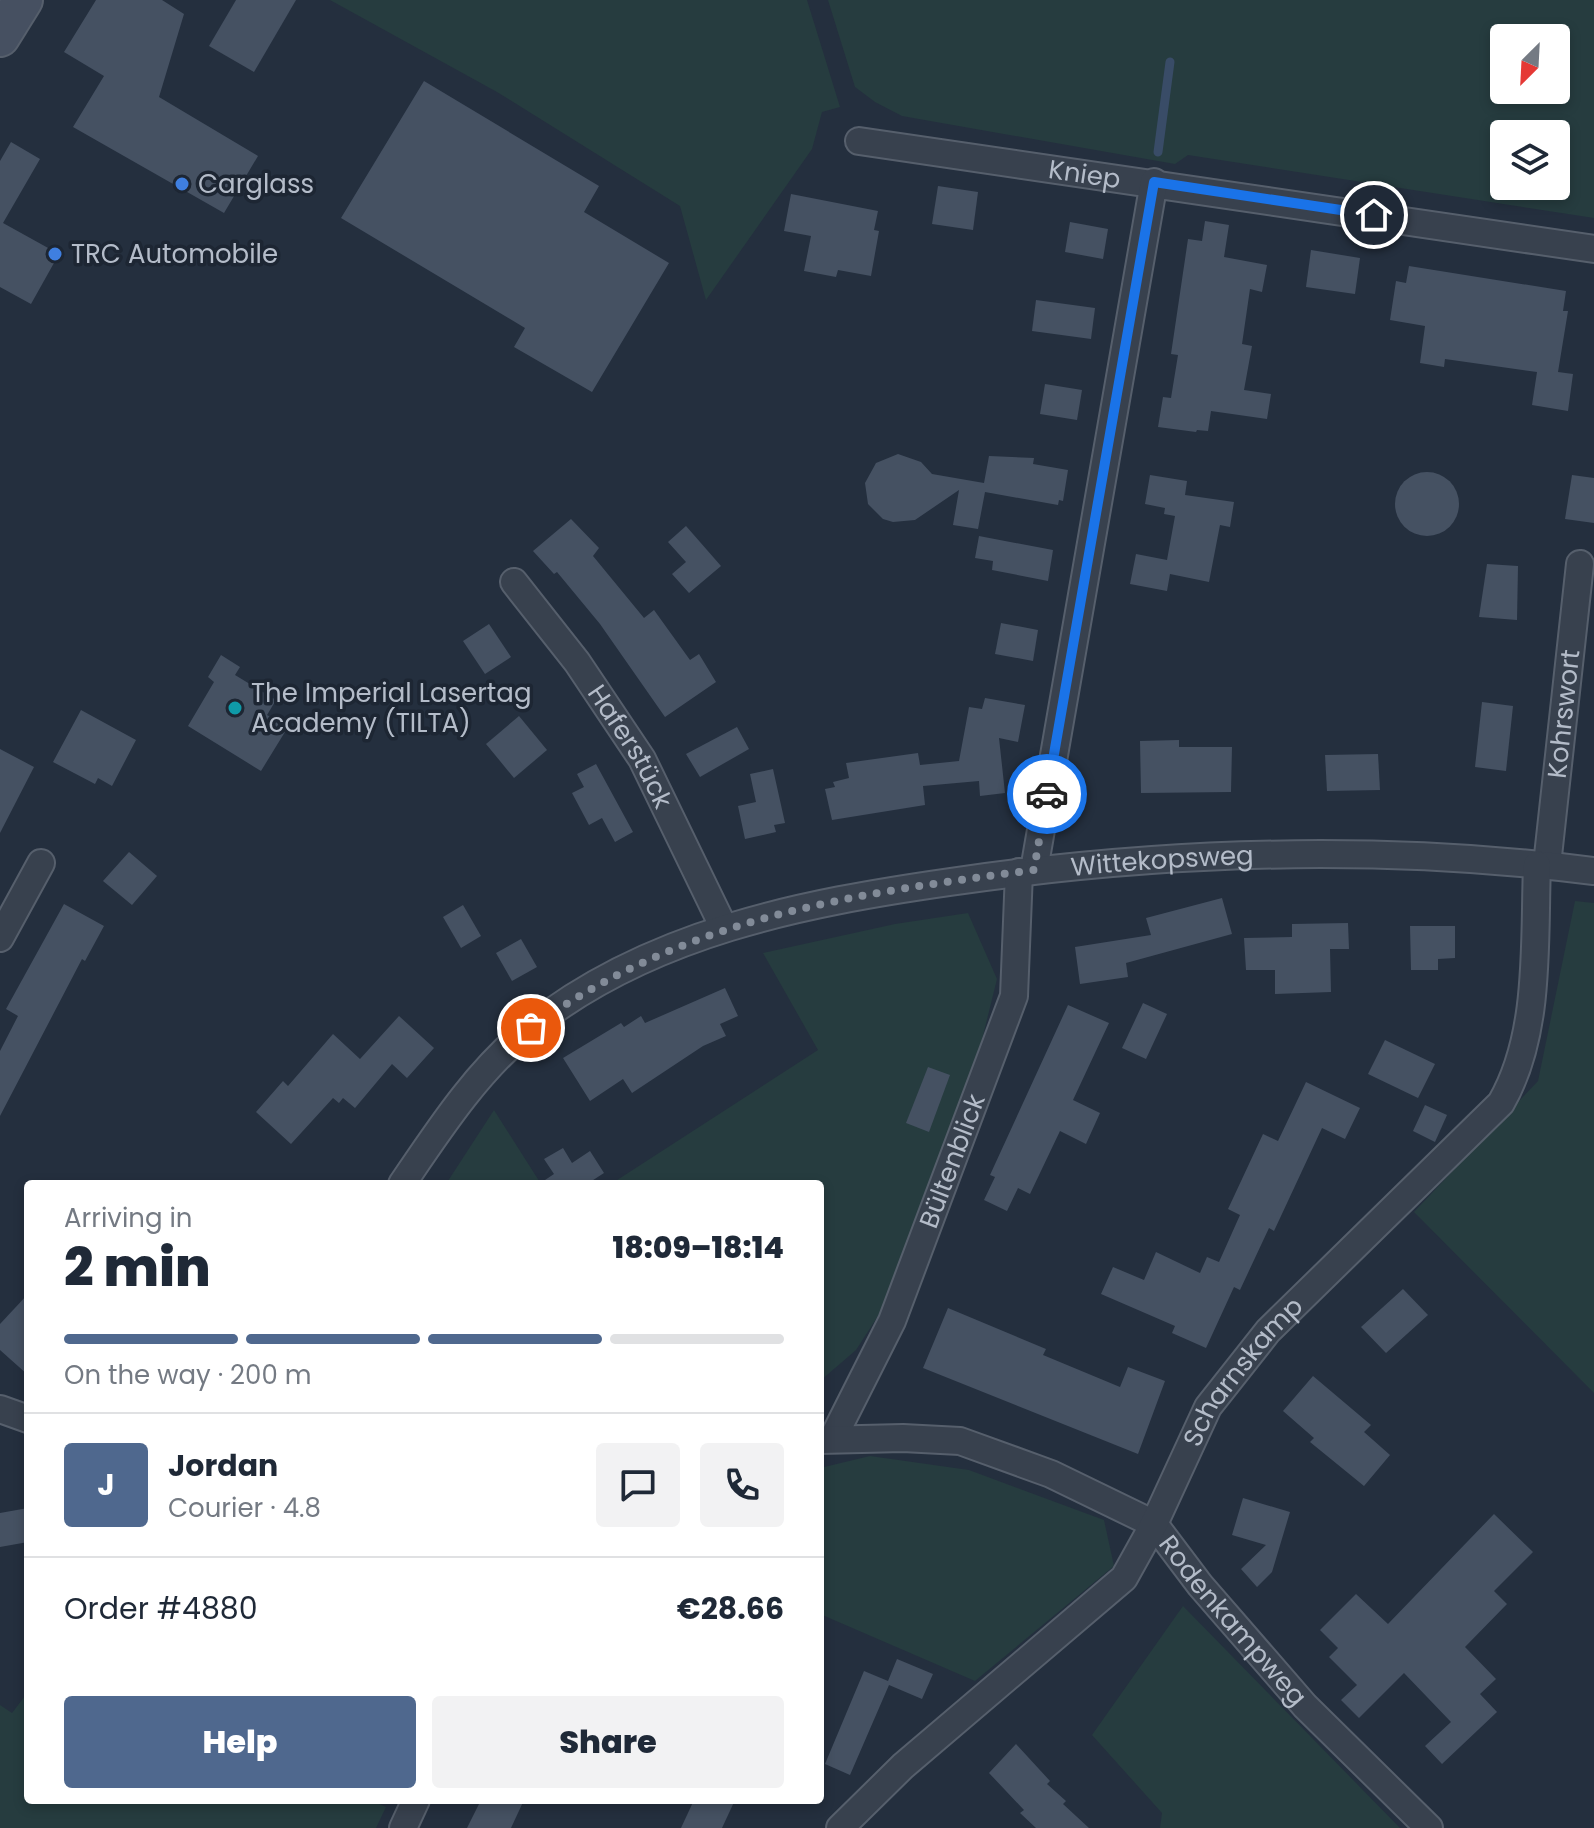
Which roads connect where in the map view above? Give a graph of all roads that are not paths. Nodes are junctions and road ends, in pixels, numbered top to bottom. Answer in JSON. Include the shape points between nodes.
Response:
{"nodes":[{"id":1,"x":23,"y":0,"type":"edge"},
{"id":2,"x":0,"y":37,"type":"edge"},
{"id":3,"x":859,"y":141,"type":"dead end"},
{"id":4,"x":1154,"y":182,"type":"junction"},
{"id":5,"x":1594,"y":249,"type":"edge"},
{"id":6,"x":1580,"y":564,"type":"dead end"},
{"id":7,"x":514,"y":582,"type":"dead end"},
{"id":8,"x":41,"y":863,"type":"dead end"},
{"id":9,"x":1542,"y":865,"type":"junction"},
{"id":10,"x":1027,"y":871,"type":"junction"},
{"id":11,"x":1594,"y":871,"type":"edge"},
{"id":12,"x":724,"y":928,"type":"junction"},
{"id":13,"x":0,"y":938,"type":"edge"},
{"id":14,"x":405,"y":1180,"type":"edge"},
{"id":15,"x":0,"y":1409,"type":"edge"},
{"id":16,"x":24,"y":1418,"type":"edge"},
{"id":17,"x":826,"y":1439,"type":"edge"},
{"id":18,"x":1154,"y":1524,"type":"junction"},
{"id":19,"x":414,"y":1804,"type":"edge"},
{"id":20,"x":403,"y":1828,"type":"edge"},
{"id":21,"x":840,"y":1828,"type":"edge"},
{"id":22,"x":1429,"y":1828,"type":"edge"}],
"edges":[{"from":1,"to":2,"type":"main road"},
{"from":3,"to":4,"type":"street","name":"Kniep"},
{"from":4,"to":5,"type":"street","name":"Kniep"},
{"from":4,"to":10,"type":"street","name":"Bültenblick"},
{"from":6,"to":9,"type":"street","name":"Kohrswort"},
{"from":7,"to":12,"type":"street","name":"Haferstück","via":[[577,662],[642,759]]},
{"from":8,"to":13,"type":"street"},
{"from":9,"to":10,"type":"street","name":"Wittekopsweg","via":[[1411,856],[1214,855]]},
{"from":9,"to":11,"type":"street","name":"Wittekopsweg"},
{"from":9,"to":18,"type":"street","name":"Scharnskamp","via":[[1529,1013],[1517,1075],[1501,1103],[1268,1331],[1208,1407]]},
{"from":10,"to":12,"type":"street","name":"Wittekopsweg","via":[[821,904]]},
{"from":10,"to":17,"type":"street","name":"Bültenblick","via":[[1014,996],[892,1321]]},
{"from":12,"to":14,"type":"street","name":"Wittekopsweg","via":[[614,975],[531,1028],[478,1078]]},
{"from":15,"to":16,"type":"street"},
{"from":17,"to":18,"type":"street","name":"Rodenkampweg","via":[[960,1441],[1051,1474]]},
{"from":18,"to":21,"type":"street","name":"Scharnskamp","via":[[1124,1578],[903,1766]]},
{"from":18,"to":22,"type":"street","name":"Rodenkampweg","via":[[1305,1706]]},
{"from":19,"to":20,"type":"street"}]}
